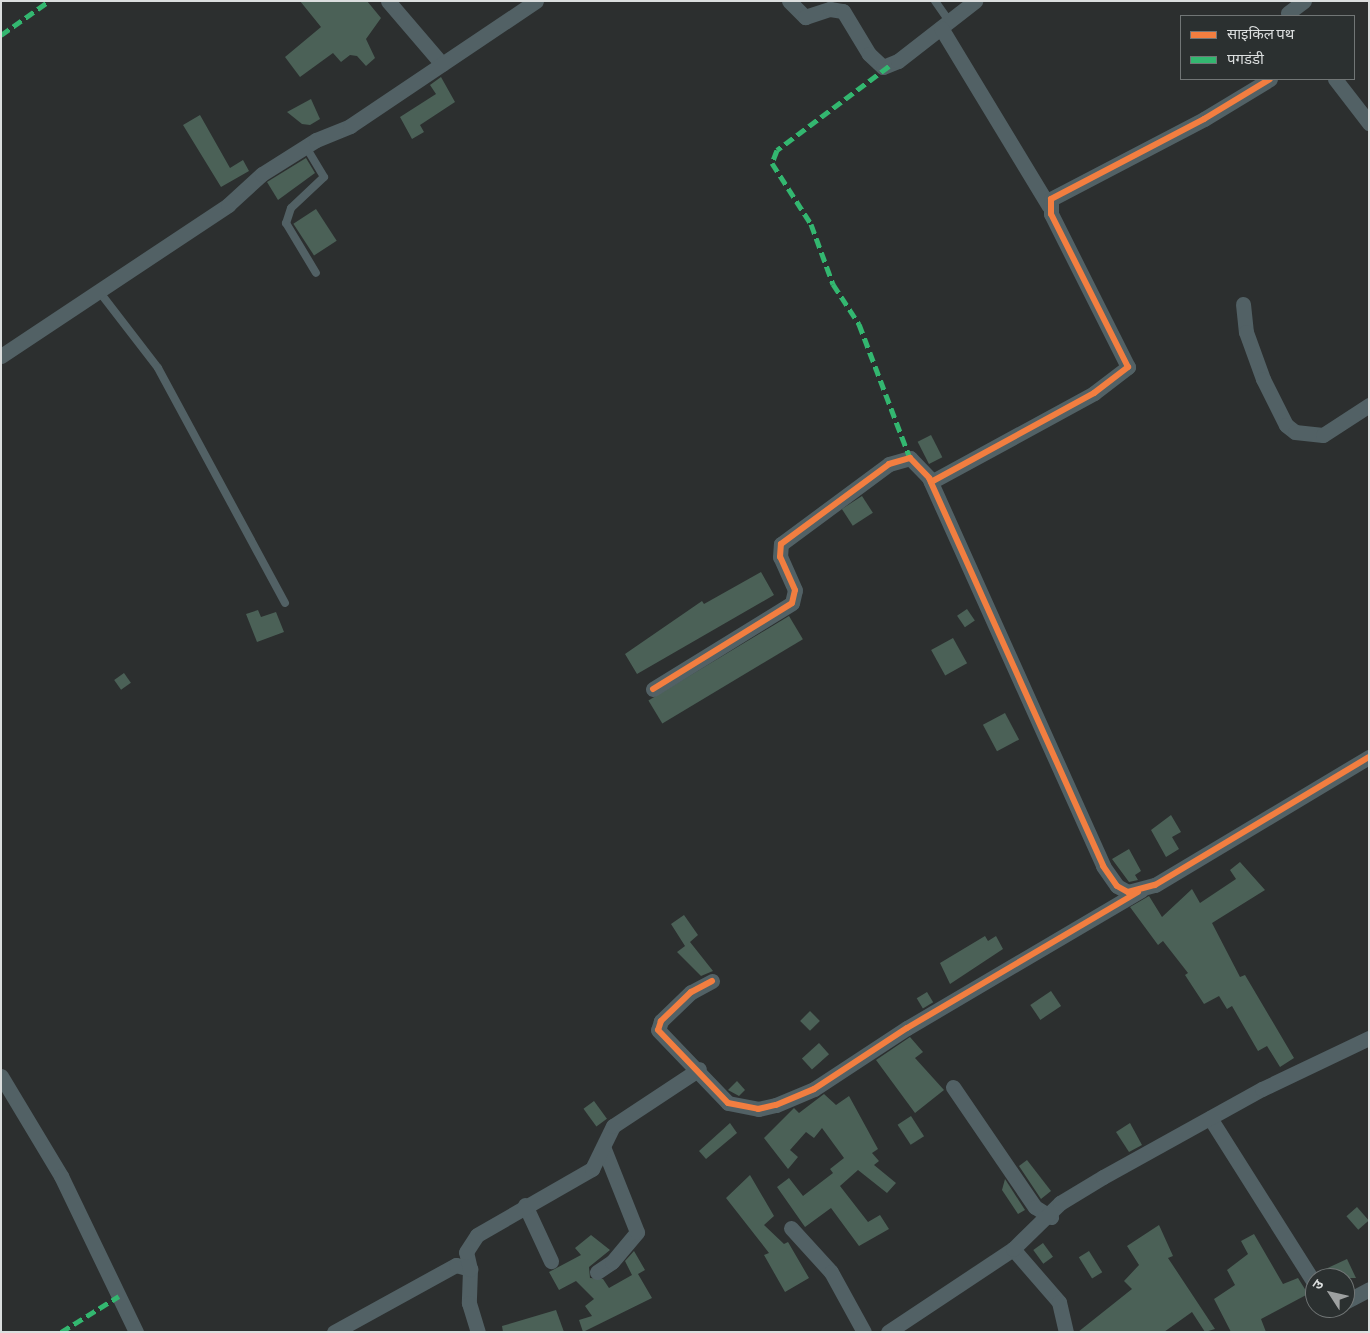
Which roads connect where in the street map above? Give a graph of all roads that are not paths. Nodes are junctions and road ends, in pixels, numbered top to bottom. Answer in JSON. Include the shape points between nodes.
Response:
{"nodes":[{"id":1,"x":388,"y":1,"type":"edge"},
{"id":2,"x":536,"y":1,"type":"edge"},
{"id":3,"x":789,"y":1,"type":"edge"},
{"id":4,"x":935,"y":1,"type":"edge"},
{"id":5,"x":975,"y":1,"type":"edge"},
{"id":6,"x":1304,"y":1,"type":"edge"},
{"id":7,"x":1286,"y":10,"type":"edge"},
{"id":8,"x":945,"y":25,"type":"junction"},
{"id":9,"x":442,"y":64,"type":"junction"},
{"id":10,"x":1268,"y":80,"type":"edge"},
{"id":11,"x":1336,"y":80,"type":"edge"},
{"id":12,"x":1369,"y":123,"type":"edge"},
{"id":13,"x":306,"y":147,"type":"junction"},
{"id":14,"x":1049,"y":206,"type":"junction"},
{"id":15,"x":316,"y":273,"type":"dead end"},
{"id":16,"x":98,"y":290,"type":"junction"},
{"id":17,"x":1243,"y":304,"type":"dead end"},
{"id":18,"x":3,"y":351,"type":"edge"},
{"id":19,"x":1369,"y":405,"type":"edge"},
{"id":20,"x":931,"y":482,"type":"junction"},
{"id":21,"x":285,"y":603,"type":"dead end"},
{"id":22,"x":653,"y":689,"type":"dead end"},
{"id":23,"x":1369,"y":756,"type":"edge"},
{"id":24,"x":1144,"y":888,"type":"junction"},
{"id":25,"x":712,"y":981,"type":"dead end"},
{"id":26,"x":1369,"y":1038,"type":"edge"},
{"id":27,"x":698,"y":1068,"type":"junction"},
{"id":28,"x":4,"y":1085,"type":"edge"},
{"id":29,"x":953,"y":1086,"type":"dead end"},
{"id":30,"x":1210,"y":1118,"type":"junction"},
{"id":31,"x":604,"y":1149,"type":"junction"},
{"id":32,"x":525,"y":1205,"type":"junction"},
{"id":33,"x":1051,"y":1217,"type":"junction"},
{"id":34,"x":791,"y":1228,"type":"dead end"},
{"id":35,"x":1013,"y":1249,"type":"junction"},
{"id":36,"x":551,"y":1261,"type":"dead end"},
{"id":37,"x":1305,"y":1268,"type":"edge"},
{"id":38,"x":470,"y":1269,"type":"junction"},
{"id":39,"x":597,"y":1272,"type":"dead end"},
{"id":40,"x":1369,"y":1289,"type":"edge"},
{"id":41,"x":1355,"y":1297,"type":"edge"},
{"id":42,"x":136,"y":1332,"type":"edge"},
{"id":43,"x":334,"y":1332,"type":"edge"},
{"id":44,"x":478,"y":1332,"type":"edge"},
{"id":45,"x":864,"y":1332,"type":"edge"},
{"id":46,"x":888,"y":1332,"type":"edge"},
{"id":47,"x":1066,"y":1332,"type":"edge"}],
"edges":[{"from":1,"to":9,"type":"street"},
{"from":2,"to":9,"type":"street"},
{"from":3,"to":8,"type":"street","via":[[805,17],[830,9],[843,11],[869,54],[883,66],[898,61]]},
{"from":4,"to":8,"type":"lane"},
{"from":5,"to":8,"type":"street"},
{"from":6,"to":7,"type":"street"},
{"from":8,"to":14,"type":"street"},
{"from":9,"to":13,"type":"street","via":[[350,126]]},
{"from":10,"to":14,"type":"street","via":[[1204,119],[1058,193]]},
{"from":11,"to":12,"type":"street"},
{"from":13,"to":15,"type":"lane","via":[[324,177],[291,208],[286,223]]},
{"from":13,"to":16,"type":"street"},
{"from":14,"to":20,"type":"street","via":[[1128,367],[1094,393]]},
{"from":16,"to":18,"type":"street"},
{"from":16,"to":21,"type":"lane","via":[[158,368]]},
{"from":17,"to":19,"type":"street","via":[[1246,332],[1263,380],[1286,425],[1295,432],[1323,435]]},
{"from":20,"to":22,"type":"street","via":[[917,462],[901,458],[804,523],[778,550],[795,590],[792,603]]},
{"from":20,"to":24,"type":"street","via":[[1104,866],[1117,886],[1128,892]]},
{"from":23,"to":24,"type":"street"},
{"from":24,"to":27,"type":"street","via":[[797,1098],[758,1109],[733,1106]]},
{"from":25,"to":27,"type":"street","via":[[691,992],[658,1026]]},
{"from":26,"to":30,"type":"street"},
{"from":27,"to":31,"type":"street","via":[[613,1126]]},
{"from":28,"to":42,"type":"street","via":[[88,1226]]},
{"from":29,"to":33,"type":"street","via":[[1030,1200]]},
{"from":30,"to":33,"type":"street","via":[[1060,1203]]},
{"from":30,"to":37,"type":"street"},
{"from":31,"to":32,"type":"street","via":[[592,1168]]},
{"from":31,"to":39,"type":"street","via":[[637,1232],[612,1262]]},
{"from":32,"to":36,"type":"street"},
{"from":32,"to":38,"type":"street","via":[[473,1239],[466,1252]]},
{"from":33,"to":35,"type":"street"},
{"from":34,"to":45,"type":"street","via":[[831,1272]]},
{"from":35,"to":46,"type":"street"},
{"from":35,"to":47,"type":"street","via":[[1059,1302]]},
{"from":38,"to":43,"type":"street","via":[[456,1265]]},
{"from":38,"to":44,"type":"street","via":[[469,1302]]},
{"from":40,"to":41,"type":"street"}]}
